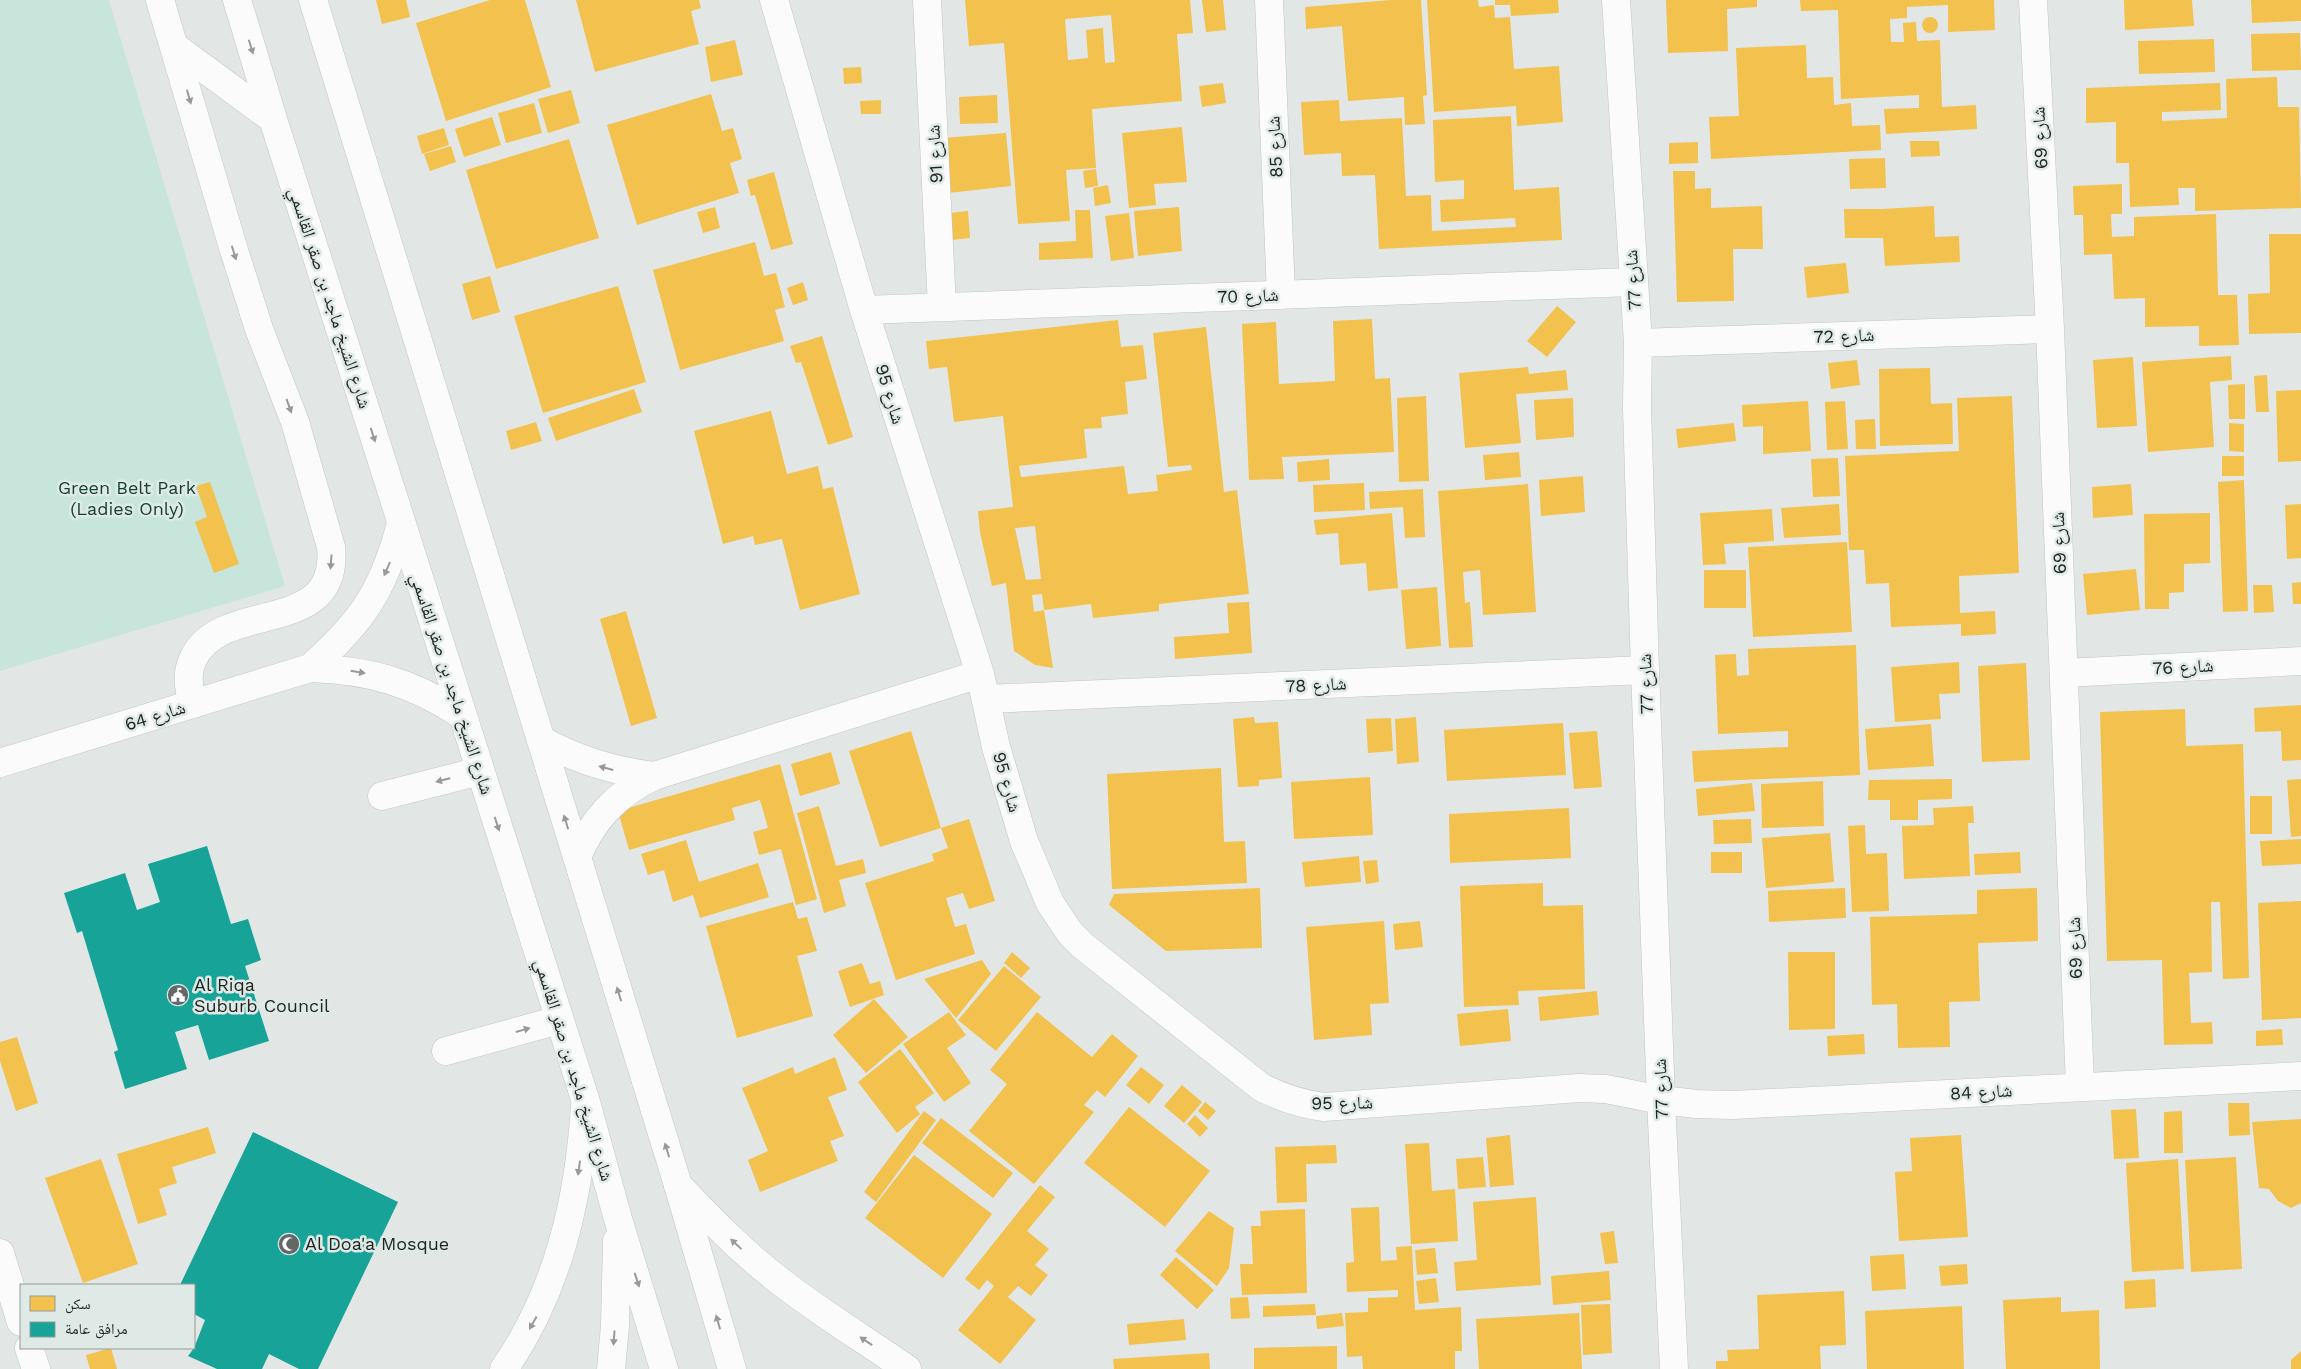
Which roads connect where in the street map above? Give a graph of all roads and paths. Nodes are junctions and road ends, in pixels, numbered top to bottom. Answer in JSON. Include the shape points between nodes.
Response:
{"nodes":[{"id":1,"x":160,"y":0,"type":"edge"},
{"id":2,"x":237,"y":0,"type":"edge"},
{"id":3,"x":312,"y":0,"type":"edge"},
{"id":4,"x":774,"y":0,"type":"edge"},
{"id":5,"x":928,"y":0,"type":"edge"},
{"id":6,"x":1268,"y":0,"type":"edge"},
{"id":7,"x":1616,"y":0,"type":"edge"},
{"id":8,"x":2033,"y":0,"type":"edge"},
{"id":9,"x":175,"y":47,"type":"junction"},
{"id":10,"x":272,"y":119,"type":"junction"},
{"id":11,"x":1632,"y":282,"type":"junction"},
{"id":12,"x":1281,"y":295,"type":"junction"},
{"id":13,"x":942,"y":307,"type":"junction"},
{"id":14,"x":864,"y":310,"type":"junction"},
{"id":15,"x":2050,"y":329,"type":"junction"},
{"id":16,"x":1638,"y":343,"type":"junction"},
{"id":17,"x":401,"y":523,"type":"junction"},
{"id":18,"x":2301,"y":661,"type":"edge"},
{"id":19,"x":310,"y":668,"type":"junction"},
{"id":20,"x":1645,"y":670,"type":"junction"},
{"id":21,"x":2064,"y":673,"type":"junction"},
{"id":22,"x":980,"y":674,"type":"junction"},
{"id":23,"x":987,"y":699,"type":"junction"},
{"id":24,"x":194,"y":704,"type":"junction"},
{"id":25,"x":462,"y":715,"type":"junction"},
{"id":26,"x":541,"y":740,"type":"junction"},
{"id":27,"x":0,"y":764,"type":"edge"},
{"id":28,"x":480,"y":771,"type":"junction"},
{"id":29,"x":654,"y":776,"type":"junction"},
{"id":30,"x":382,"y":796,"type":"dead end"},
{"id":31,"x":577,"y":857,"type":"junction"},
{"id":32,"x":560,"y":1020,"type":"junction"},
{"id":33,"x":446,"y":1052,"type":"dead end"},
{"id":34,"x":2301,"y":1076,"type":"edge"},
{"id":35,"x":2080,"y":1086,"type":"junction"},
{"id":36,"x":1661,"y":1100,"type":"junction"},
{"id":37,"x":586,"y":1102,"type":"junction"},
{"id":38,"x":678,"y":1184,"type":"junction"},
{"id":39,"x":618,"y":1219,"type":"junction"},
{"id":40,"x":0,"y":1253,"type":"edge"},
{"id":41,"x":20,"y":1319,"type":"edge"},
{"id":42,"x":29,"y":1349,"type":"edge"},
{"id":43,"x":735,"y":1365,"type":"edge"},
{"id":44,"x":36,"y":1369,"type":"edge"},
{"id":45,"x":504,"y":1369,"type":"edge"},
{"id":46,"x":611,"y":1369,"type":"edge"},
{"id":47,"x":664,"y":1369,"type":"edge"},
{"id":48,"x":907,"y":1369,"type":"edge"},
{"id":49,"x":1674,"y":1369,"type":"edge"}],
"edges":[{"from":1,"to":9,"type":"street"},
{"from":2,"to":10,"type":"street","name":"شارع الشيخ ماجد بن صقر القاسمي","one_way":true},
{"from":3,"to":26,"type":"street"},
{"from":4,"to":14,"type":"street","name":"شارع 95"},
{"from":5,"to":13,"type":"street","name":"شارع 91"},
{"from":6,"to":12,"type":"street","name":"شارع 85"},
{"from":7,"to":11,"type":"street","name":"شارع 77"},
{"from":8,"to":15,"type":"street","name":"شارع 69"},
{"from":9,"to":10,"type":"street"},
{"from":9,"to":24,"type":"street","one_way":true,"via":[[241,274],[295,422],[332,558],[327,582],[312,600],[218,632],[206,640],[190,665],[189,693]]},
{"from":10,"to":17,"type":"street","name":"شارع الشيخ ماجد بن صقر القاسمي","one_way":true},
{"from":11,"to":12,"type":"street","name":"شارع 70"},
{"from":11,"to":16,"type":"street","name":"شارع 77"},
{"from":12,"to":13,"type":"street","name":"شارع 70"},
{"from":13,"to":14,"type":"street","name":"شارع 70"},
{"from":14,"to":22,"type":"street","name":"شارع 95"},
{"from":15,"to":16,"type":"street","name":"شارع 72"},
{"from":15,"to":21,"type":"street","name":"شارع 69"},
{"from":16,"to":20,"type":"street","name":"شارع 77","via":[[1636,408]]},
{"from":17,"to":19,"type":"street","name":"شارع 64","one_way":true,"via":[[393,557],[378,589],[342,638]]},
{"from":17,"to":25,"type":"street","name":"شارع الشيخ ماجد بن صقر القاسمي"},
{"from":18,"to":21,"type":"street","name":"شارع 76"},
{"from":19,"to":24,"type":"street","name":"شارع 64"},
{"from":19,"to":25,"type":"street","name":"شارع 64","one_way":true,"via":[[374,674],[435,697]]},
{"from":20,"to":23,"type":"street","name":"شارع 78"},
{"from":20,"to":36,"type":"street","name":"شارع 77"},
{"from":21,"to":35,"type":"street","name":"شارع 69"},
{"from":22,"to":23,"type":"street","name":"شارع 95"},
{"from":22,"to":29,"type":"street"},
{"from":23,"to":36,"type":"street","name":"شارع 95","via":[[996,747],[1024,841],[1050,903],[1060,918],[1083,946],[1260,1087],[1302,1104],[1324,1107],[1578,1088],[1606,1089]]},
{"from":24,"to":27,"type":"street","name":"شارع 64"},
{"from":25,"to":28,"type":"street","name":"شارع الشيخ ماجد بن صقر القاسمي"},
{"from":29,"to":26,"type":"street","one_way":true,"via":[[624,773],[595,765]]},
{"from":31,"to":26,"type":"street","one_way":true},
{"from":28,"to":30,"type":"street","one_way":true},
{"from":28,"to":32,"type":"street","name":"شارع الشيخ ماجد بن صقر القاسمي","one_way":true},
{"from":29,"to":31,"type":"street","via":[[628,790],[606,808],[594,823]]},
{"from":38,"to":31,"type":"street","one_way":true},
{"from":33,"to":32,"type":"street","one_way":true},
{"from":32,"to":37,"type":"street","name":"شارع الشيخ ماجد بن صقر القاسمي"},
{"from":34,"to":35,"type":"street","name":"شارع 84"},
{"from":35,"to":36,"type":"street","name":"شارع 84","via":[[1733,1105]]},
{"from":36,"to":49,"type":"street","name":"شارع 77"},
{"from":37,"to":39,"type":"street","name":"شارع الشيخ ماجد بن صقر القاسمي"},
{"from":37,"to":45,"type":"street","one_way":true,"via":[[577,1184],[560,1257],[536,1318]]},
{"from":43,"to":38,"type":"street","one_way":true},
{"from":48,"to":38,"type":"street","one_way":true,"via":[[781,1282],[730,1239]]},
{"from":39,"to":46,"type":"street","one_way":true},
{"from":39,"to":47,"type":"street","name":"شارع الشيخ ماجد بن صقر القاسمي","one_way":true},
{"from":40,"to":41,"type":"street"},
{"from":42,"to":44,"type":"street"}]}
